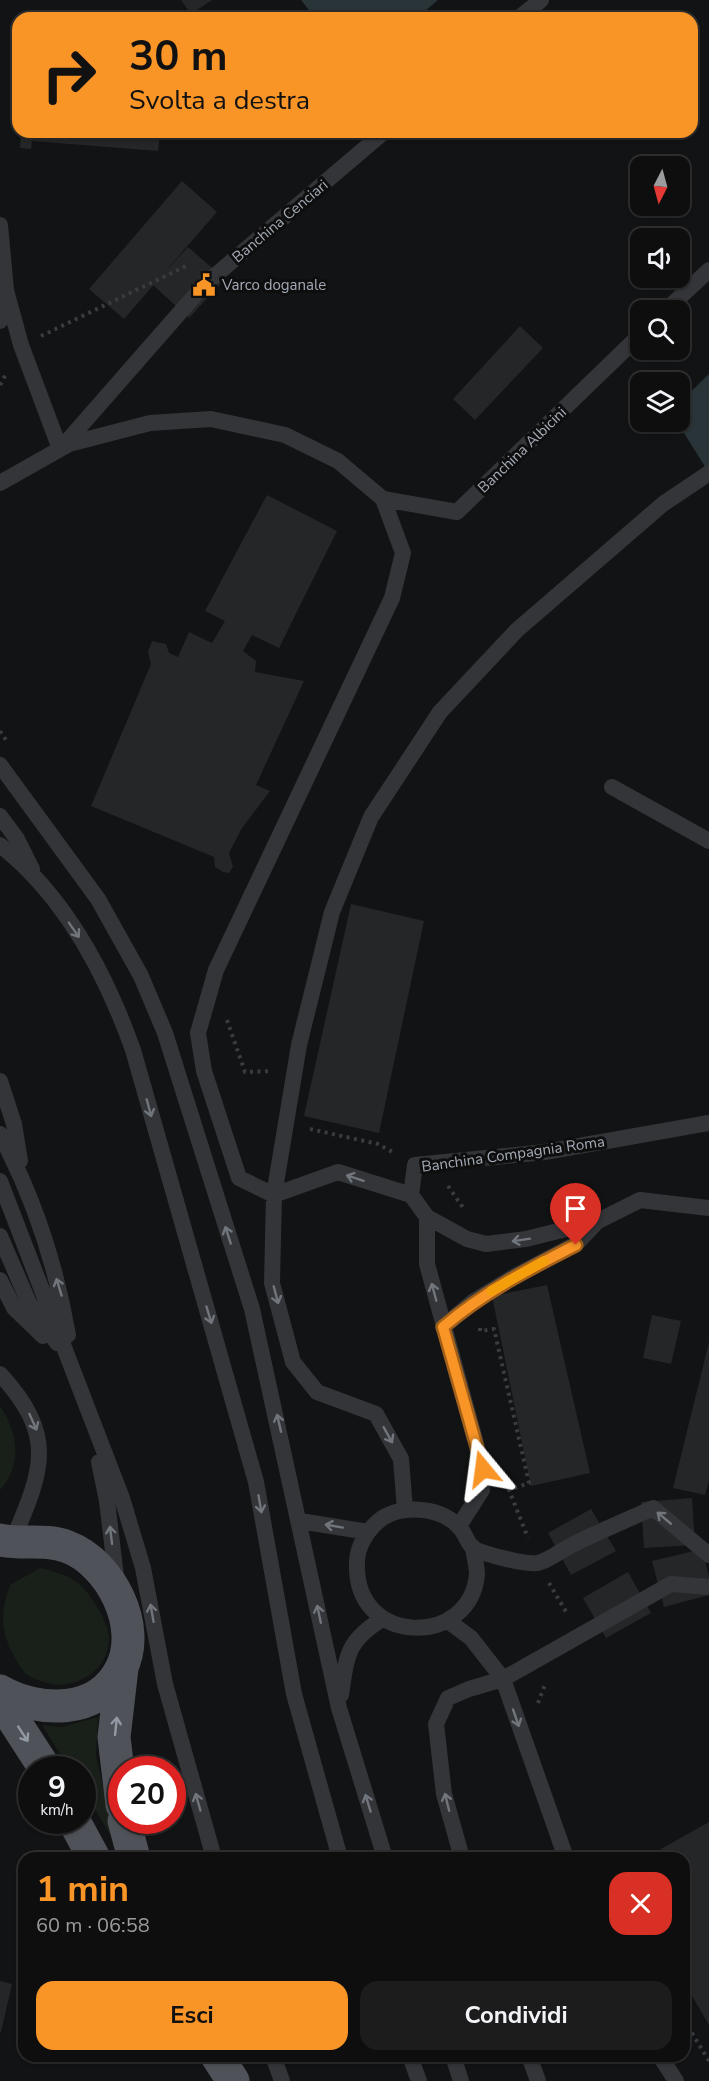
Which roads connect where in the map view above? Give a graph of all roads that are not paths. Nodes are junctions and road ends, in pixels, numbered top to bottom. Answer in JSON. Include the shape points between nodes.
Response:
{"nodes":[{"id":1,"x":541,"y":0,"type":"edge"},
{"id":2,"x":526,"y":12,"type":"edge"},
{"id":3,"x":377,"y":138,"type":"edge"},
{"id":4,"x":0,"y":225,"type":"edge"},
{"id":5,"x":709,"y":270,"type":"edge"},
{"id":6,"x":6,"y":290,"type":"junction"},
{"id":7,"x":677,"y":300,"type":"edge"},
{"id":8,"x":0,"y":321,"type":"edge"},
{"id":9,"x":630,"y":345,"type":"edge"},
{"id":10,"x":60,"y":449,"type":"junction"},
{"id":11,"x":709,"y":473,"type":"edge"},
{"id":12,"x":0,"y":483,"type":"edge"},
{"id":13,"x":383,"y":499,"type":"junction"},
{"id":14,"x":0,"y":765,"type":"edge"},
{"id":15,"x":612,"y":787,"type":"dead end"},
{"id":16,"x":0,"y":816,"type":"edge"},
{"id":17,"x":709,"y":841,"type":"edge"},
{"id":18,"x":0,"y":846,"type":"edge"},
{"id":19,"x":39,"y":882,"type":"junction"},
{"id":20,"x":0,"y":1081,"type":"edge"},
{"id":21,"x":709,"y":1123,"type":"edge"},
{"id":22,"x":0,"y":1134,"type":"edge"},
{"id":23,"x":22,"y":1176,"type":"junction"},
{"id":24,"x":0,"y":1181,"type":"edge"},
{"id":25,"x":274,"y":1195,"type":"junction"},
{"id":26,"x":411,"y":1195,"type":"junction"},
{"id":27,"x":709,"y":1208,"type":"edge"},
{"id":28,"x":427,"y":1217,"type":"junction"},
{"id":29,"x":598,"y":1221,"type":"junction"},
{"id":30,"x":0,"y":1236,"type":"edge"},
{"id":31,"x":0,"y":1280,"type":"edge"},
{"id":32,"x":443,"y":1327,"type":"junction"},
{"id":33,"x":73,"y":1365,"type":"junction"},
{"id":34,"x":0,"y":1374,"type":"edge"},
{"id":35,"x":90,"y":1417,"type":"junction"},
{"id":36,"x":405,"y":1510,"type":"junction"},
{"id":37,"x":300,"y":1521,"type":"junction"},
{"id":38,"x":459,"y":1526,"type":"junction"},
{"id":39,"x":368,"y":1532,"type":"junction"},
{"id":40,"x":4,"y":1545,"type":"edge"},
{"id":41,"x":473,"y":1547,"type":"junction"},
{"id":42,"x":709,"y":1555,"type":"edge"},
{"id":43,"x":709,"y":1587,"type":"edge"},
{"id":44,"x":118,"y":1594,"type":"junction"},
{"id":45,"x":382,"y":1619,"type":"junction"},
{"id":46,"x":448,"y":1621,"type":"junction"},
{"id":47,"x":122,"y":1668,"type":"junction"},
{"id":48,"x":503,"y":1679,"type":"junction"},
{"id":49,"x":0,"y":1691,"type":"edge"},
{"id":50,"x":0,"y":1699,"type":"edge"},
{"id":51,"x":339,"y":1708,"type":"junction"},
{"id":52,"x":37,"y":1756,"type":"edge"},
{"id":53,"x":116,"y":1756,"type":"edge"},
{"id":54,"x":81,"y":1834,"type":"edge"},
{"id":55,"x":128,"y":1834,"type":"edge"},
{"id":56,"x":90,"y":1852,"type":"edge"},
{"id":57,"x":132,"y":1852,"type":"edge"},
{"id":58,"x":212,"y":1852,"type":"edge"},
{"id":59,"x":338,"y":1852,"type":"edge"},
{"id":60,"x":384,"y":1852,"type":"edge"},
{"id":61,"x":460,"y":1852,"type":"edge"},
{"id":62,"x":564,"y":1852,"type":"edge"},
{"id":63,"x":221,"y":2062,"type":"edge"},
{"id":64,"x":243,"y":2062,"type":"edge"},
{"id":65,"x":275,"y":2062,"type":"edge"},
{"id":66,"x":412,"y":2062,"type":"edge"},
{"id":67,"x":455,"y":2062,"type":"edge"},
{"id":68,"x":531,"y":2062,"type":"edge"},
{"id":69,"x":664,"y":2062,"type":"edge"},
{"id":70,"x":232,"y":2081,"type":"edge"},
{"id":71,"x":255,"y":2081,"type":"edge"},
{"id":72,"x":282,"y":2081,"type":"edge"},
{"id":73,"x":419,"y":2081,"type":"edge"},
{"id":74,"x":461,"y":2081,"type":"edge"},
{"id":75,"x":538,"y":2081,"type":"edge"},
{"id":76,"x":676,"y":2081,"type":"edge"}],
"edges":[{"from":1,"to":2,"type":"lane"},
{"from":3,"to":10,"type":"lane","name":"Banchina Cenciari","via":[[204,285]]},
{"from":4,"to":6,"type":"lane"},
{"from":5,"to":7,"type":"lane"},
{"from":6,"to":8,"type":"lane"},
{"from":6,"to":10,"type":"lane","via":[[21,345]]},
{"from":9,"to":13,"type":"lane","name":"Banchina Albicini","via":[[457,512]]},
{"from":10,"to":12,"type":"lane"},
{"from":10,"to":13,"type":"lane","via":[[150,423],[211,419],[285,435],[338,461]]},
{"from":11,"to":25,"type":"lane","via":[[663,504],[517,630],[440,712],[371,817],[332,912],[299,1045]]},
{"from":13,"to":25,"type":"lane","via":[[403,553],[392,598],[220,962],[198,1033],[204,1071],[239,1178]]},
{"from":37,"to":14,"type":"lane","one_way":true,"via":[[252,1309],[165,1034],[141,976],[98,899]]},
{"from":15,"to":17,"type":"lane"},
{"from":16,"to":19,"type":"lane"},
{"from":18,"to":19,"type":"lane"},
{"from":19,"to":59,"type":"lane","one_way":true,"via":[[92,956],[116,1002],[133,1050],[256,1482],[294,1694]]},
{"from":20,"to":23,"type":"lane","via":[[14,1124]]},
{"from":21,"to":26,"type":"lane","name":"Banchina Compagnia Roma","via":[[545,1152],[416,1165]]},
{"from":22,"to":23,"type":"lane"},
{"from":33,"to":23,"type":"lane","one_way":true,"via":[[61,1294]]},
{"from":24,"to":33,"type":"lane"},
{"from":26,"to":25,"type":"lane","one_way":true,"via":[[338,1172]]},
{"from":25,"to":36,"type":"lane","one_way":true,"via":[[272,1282],[293,1362],[317,1392],[376,1414],[401,1459]]},
{"from":26,"to":28,"type":"lane"},
{"from":27,"to":29,"type":"lane","via":[[640,1200]]},
{"from":29,"to":28,"type":"lane","one_way":true,"via":[[526,1239],[486,1244]]},
{"from":32,"to":28,"type":"lane","one_way":true,"via":[[427,1264]]},
{"from":29,"to":32,"type":"lane","via":[[576,1245],[474,1301]]},
{"from":30,"to":33,"type":"lane","via":[[28,1303]]},
{"from":31,"to":33,"type":"lane","via":[[14,1308]]},
{"from":32,"to":38,"type":"lane","via":[[483,1469],[482,1490]]},
{"from":33,"to":35,"type":"lane"},
{"from":34,"to":40,"type":"lane","one_way":true,"via":[[20,1396],[30,1415],[39,1437],[40,1453],[39,1473]]},
{"from":44,"to":35,"type":"lane","one_way":true,"via":[[107,1501]]},
{"from":58,"to":35,"type":"lane","one_way":true,"via":[[165,1684],[143,1568],[122,1498]]},
{"from":36,"to":38,"type":"lane","via":[[434,1511]]},
{"from":36,"to":39,"type":"lane","via":[[384,1518]]},
{"from":39,"to":37,"type":"lane","one_way":true},
{"from":51,"to":37,"type":"lane","one_way":true},
{"from":38,"to":41,"type":"lane"},
{"from":39,"to":45,"type":"lane","via":[[357,1554],[356,1579],[364,1602]]},
{"from":40,"to":44,"type":"main road","via":[[42,1540],[69,1547],[99,1567]]},
{"from":42,"to":41,"type":"lane","one_way":true,"via":[[653,1508],[537,1563],[501,1558]]},
{"from":41,"to":46,"type":"lane","via":[[477,1575],[471,1593]]},
{"from":43,"to":48,"type":"lane","via":[[671,1584]]},
{"from":44,"to":47,"type":"main road","via":[[125,1620]]},
{"from":45,"to":46,"type":"lane","via":[[415,1630]]},
{"from":45,"to":51,"type":"lane","via":[[358,1634],[346,1661]]},
{"from":46,"to":48,"type":"lane","via":[[471,1638]]},
{"from":47,"to":49,"type":"main road","via":[[107,1689],[59,1708],[35,1706]]},
{"from":53,"to":47,"type":"main road","one_way":true,"via":[[114,1737]]},
{"from":61,"to":48,"type":"lane","one_way":true,"via":[[444,1794],[436,1724],[448,1698]]},
{"from":48,"to":62,"type":"lane","one_way":true},
{"from":50,"to":52,"type":"main road","one_way":true},
{"from":60,"to":51,"type":"lane","one_way":true},
{"from":54,"to":56,"type":"main road"},
{"from":55,"to":57,"type":"main road"},
{"from":63,"to":70,"type":"main road"},
{"from":64,"to":71,"type":"main road"},
{"from":65,"to":72,"type":"lane"},
{"from":66,"to":73,"type":"lane"},
{"from":67,"to":74,"type":"lane"},
{"from":68,"to":75,"type":"lane"},
{"from":69,"to":76,"type":"lane"}]}
